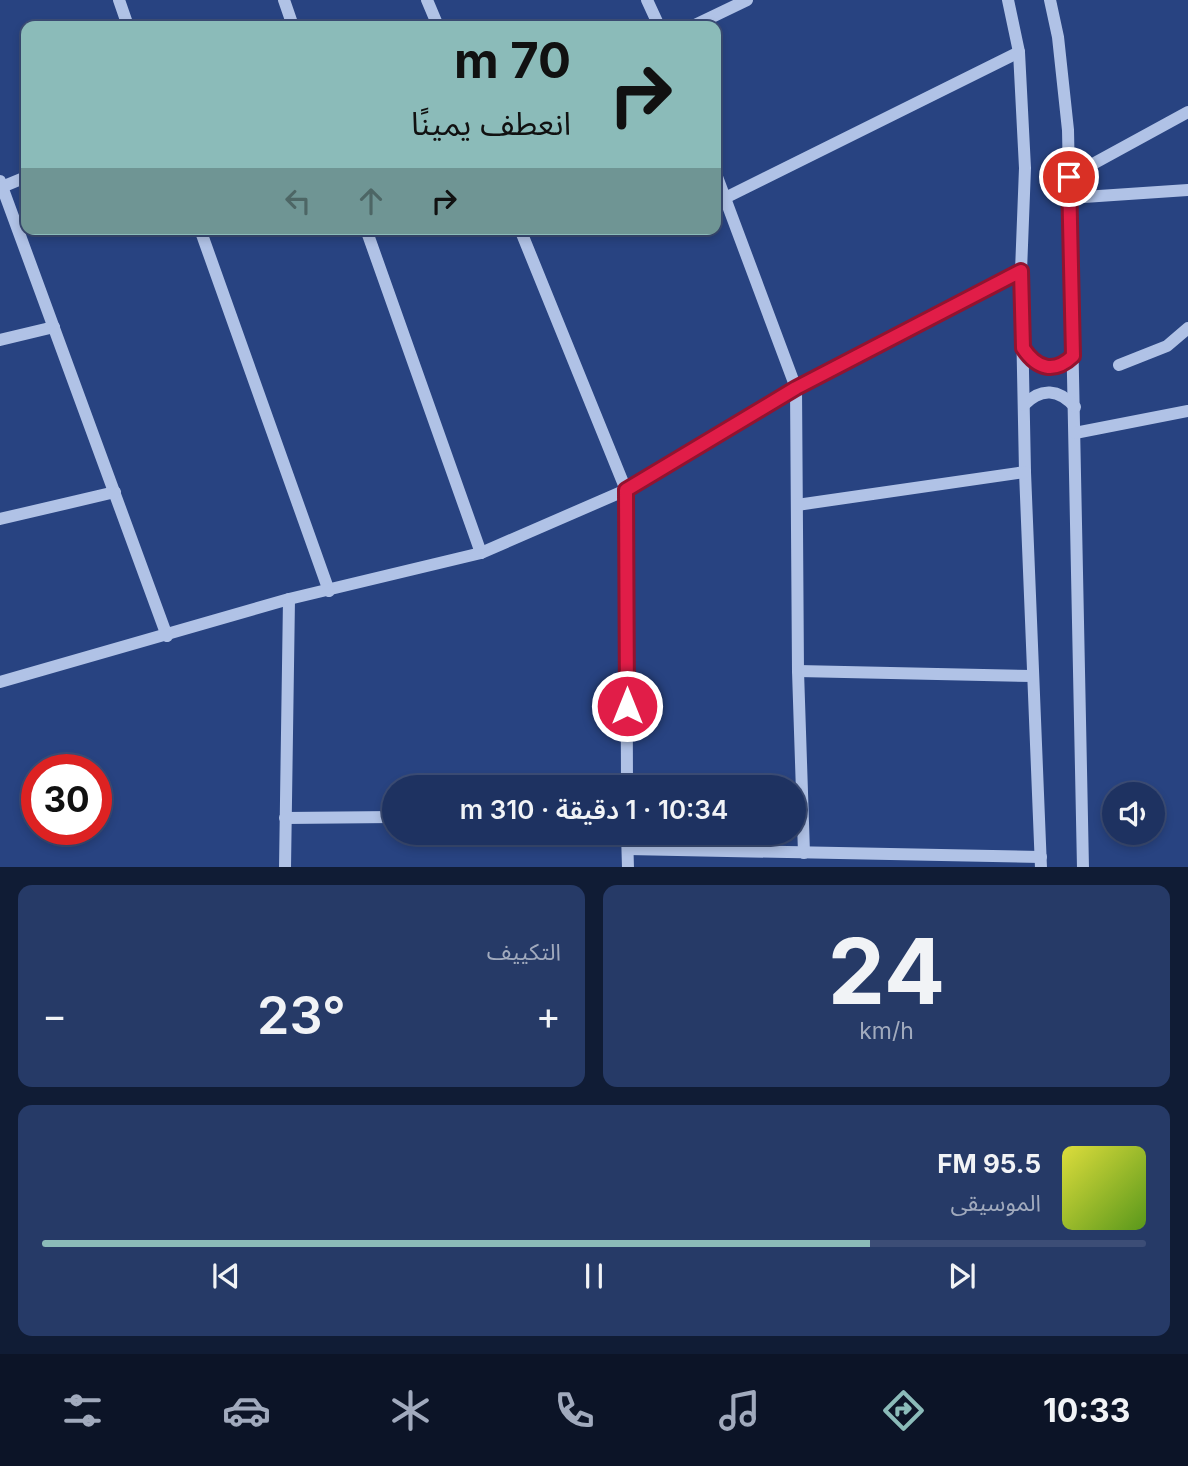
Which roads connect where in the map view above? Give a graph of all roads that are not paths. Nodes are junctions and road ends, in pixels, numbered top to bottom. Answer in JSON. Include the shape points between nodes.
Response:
{"nodes":[{"id":1,"x":119,"y":0,"type":"edge"},
{"id":2,"x":284,"y":0,"type":"edge"},
{"id":3,"x":427,"y":0,"type":"edge"},
{"id":4,"x":647,"y":0,"type":"edge"},
{"id":5,"x":747,"y":0,"type":"edge"},
{"id":6,"x":1008,"y":0,"type":"edge"},
{"id":7,"x":1050,"y":0,"type":"edge"},
{"id":8,"x":126,"y":21,"type":"edge"},
{"id":9,"x":291,"y":21,"type":"edge"},
{"id":10,"x":436,"y":21,"type":"edge"},
{"id":11,"x":657,"y":21,"type":"edge"},
{"id":12,"x":703,"y":21,"type":"edge"},
{"id":13,"x":1018,"y":52,"type":"junction"},
{"id":14,"x":1188,"y":112,"type":"edge"},
{"id":15,"x":1069,"y":177,"type":"junction"},
{"id":16,"x":21,"y":178,"type":"edge"},
{"id":17,"x":1,"y":184,"type":"edge"},
{"id":18,"x":721,"y":187,"type":"edge"},
{"id":19,"x":1188,"y":190,"type":"edge"},
{"id":20,"x":725,"y":198,"type":"junction"},
{"id":21,"x":1069,"y":198,"type":"junction"},
{"id":22,"x":202,"y":235,"type":"edge"},
{"id":23,"x":368,"y":235,"type":"edge"},
{"id":24,"x":522,"y":235,"type":"edge"},
{"id":25,"x":1021,"y":271,"type":"junction"},
{"id":26,"x":54,"y":327,"type":"junction"},
{"id":27,"x":1188,"y":328,"type":"edge"},
{"id":28,"x":0,"y":340,"type":"edge"},
{"id":29,"x":1023,"y":348,"type":"junction"},
{"id":30,"x":1073,"y":356,"type":"junction"},
{"id":31,"x":1119,"y":365,"type":"dead end"},
{"id":32,"x":796,"y":388,"type":"junction"},
{"id":33,"x":1024,"y":405,"type":"junction"},
{"id":34,"x":1075,"y":407,"type":"junction"},
{"id":35,"x":1188,"y":411,"type":"edge"},
{"id":36,"x":1075,"y":433,"type":"junction"},
{"id":37,"x":1025,"y":472,"type":"junction"},
{"id":38,"x":626,"y":490,"type":"junction"},
{"id":39,"x":114,"y":492,"type":"junction"},
{"id":40,"x":797,"y":505,"type":"junction"},
{"id":41,"x":0,"y":519,"type":"edge"},
{"id":42,"x":481,"y":553,"type":"junction"},
{"id":43,"x":329,"y":591,"type":"junction"},
{"id":44,"x":289,"y":599,"type":"junction"},
{"id":45,"x":167,"y":636,"type":"junction"},
{"id":46,"x":798,"y":671,"type":"junction"},
{"id":47,"x":1033,"y":676,"type":"junction"},
{"id":48,"x":0,"y":682,"type":"edge"},
{"id":49,"x":627,"y":775,"type":"edge"},
{"id":50,"x":382,"y":817,"type":"edge"},
{"id":51,"x":285,"y":818,"type":"junction"},
{"id":52,"x":628,"y":845,"type":"edge"},
{"id":53,"x":628,"y":849,"type":"junction"},
{"id":54,"x":804,"y":853,"type":"junction"},
{"id":55,"x":1041,"y":862,"type":"edge"},
{"id":56,"x":285,"y":867,"type":"edge"},
{"id":57,"x":628,"y":867,"type":"edge"},
{"id":58,"x":1083,"y":867,"type":"edge"}],
"edges":[{"from":1,"to":8,"type":"street"},
{"from":2,"to":9,"type":"street"},
{"from":3,"to":10,"type":"street"},
{"from":4,"to":11,"type":"street"},
{"from":5,"to":12,"type":"street"},
{"from":6,"to":13,"type":"street"},
{"from":7,"to":15,"type":"street","via":[[1068,130]]},
{"from":13,"to":20,"type":"street"},
{"from":13,"to":25,"type":"street","via":[[1025,169]]},
{"from":14,"to":15,"type":"street"},
{"from":15,"to":21,"type":"street"},
{"from":16,"to":17,"type":"street"},
{"from":17,"to":26,"type":"street"},
{"from":18,"to":20,"type":"street"},
{"from":19,"to":21,"type":"street"},
{"from":20,"to":32,"type":"street"},
{"from":21,"to":30,"type":"street"},
{"from":22,"to":43,"type":"street"},
{"from":23,"to":42,"type":"street"},
{"from":24,"to":38,"type":"street"},
{"from":25,"to":29,"type":"street"},
{"from":25,"to":32,"type":"street"},
{"from":26,"to":28,"type":"street"},
{"from":26,"to":39,"type":"street"},
{"from":27,"to":31,"type":"street","via":[[1167,346]]},
{"from":29,"to":30,"type":"street","via":[[1041,366],[1066,363]]},
{"from":29,"to":33,"type":"street"},
{"from":30,"to":34,"type":"street"},
{"from":32,"to":38,"type":"street"},
{"from":32,"to":40,"type":"street"},
{"from":33,"to":34,"type":"street","via":[[1049,392],[1062,395]]},
{"from":33,"to":37,"type":"street"},
{"from":34,"to":36,"type":"street"},
{"from":35,"to":36,"type":"street"},
{"from":36,"to":58,"type":"street"},
{"from":37,"to":40,"type":"street"},
{"from":37,"to":47,"type":"street"},
{"from":38,"to":42,"type":"street"},
{"from":38,"to":49,"type":"street"},
{"from":39,"to":41,"type":"street"},
{"from":39,"to":45,"type":"street"},
{"from":40,"to":46,"type":"street"},
{"from":42,"to":43,"type":"street"},
{"from":43,"to":44,"type":"street"},
{"from":44,"to":45,"type":"street"},
{"from":44,"to":51,"type":"street"},
{"from":45,"to":48,"type":"street"},
{"from":46,"to":47,"type":"street"},
{"from":46,"to":54,"type":"street"},
{"from":47,"to":55,"type":"street"},
{"from":50,"to":51,"type":"street"},
{"from":51,"to":56,"type":"street"},
{"from":52,"to":53,"type":"street"},
{"from":53,"to":54,"type":"street"},
{"from":53,"to":57,"type":"street"},
{"from":54,"to":55,"type":"street"}]}
